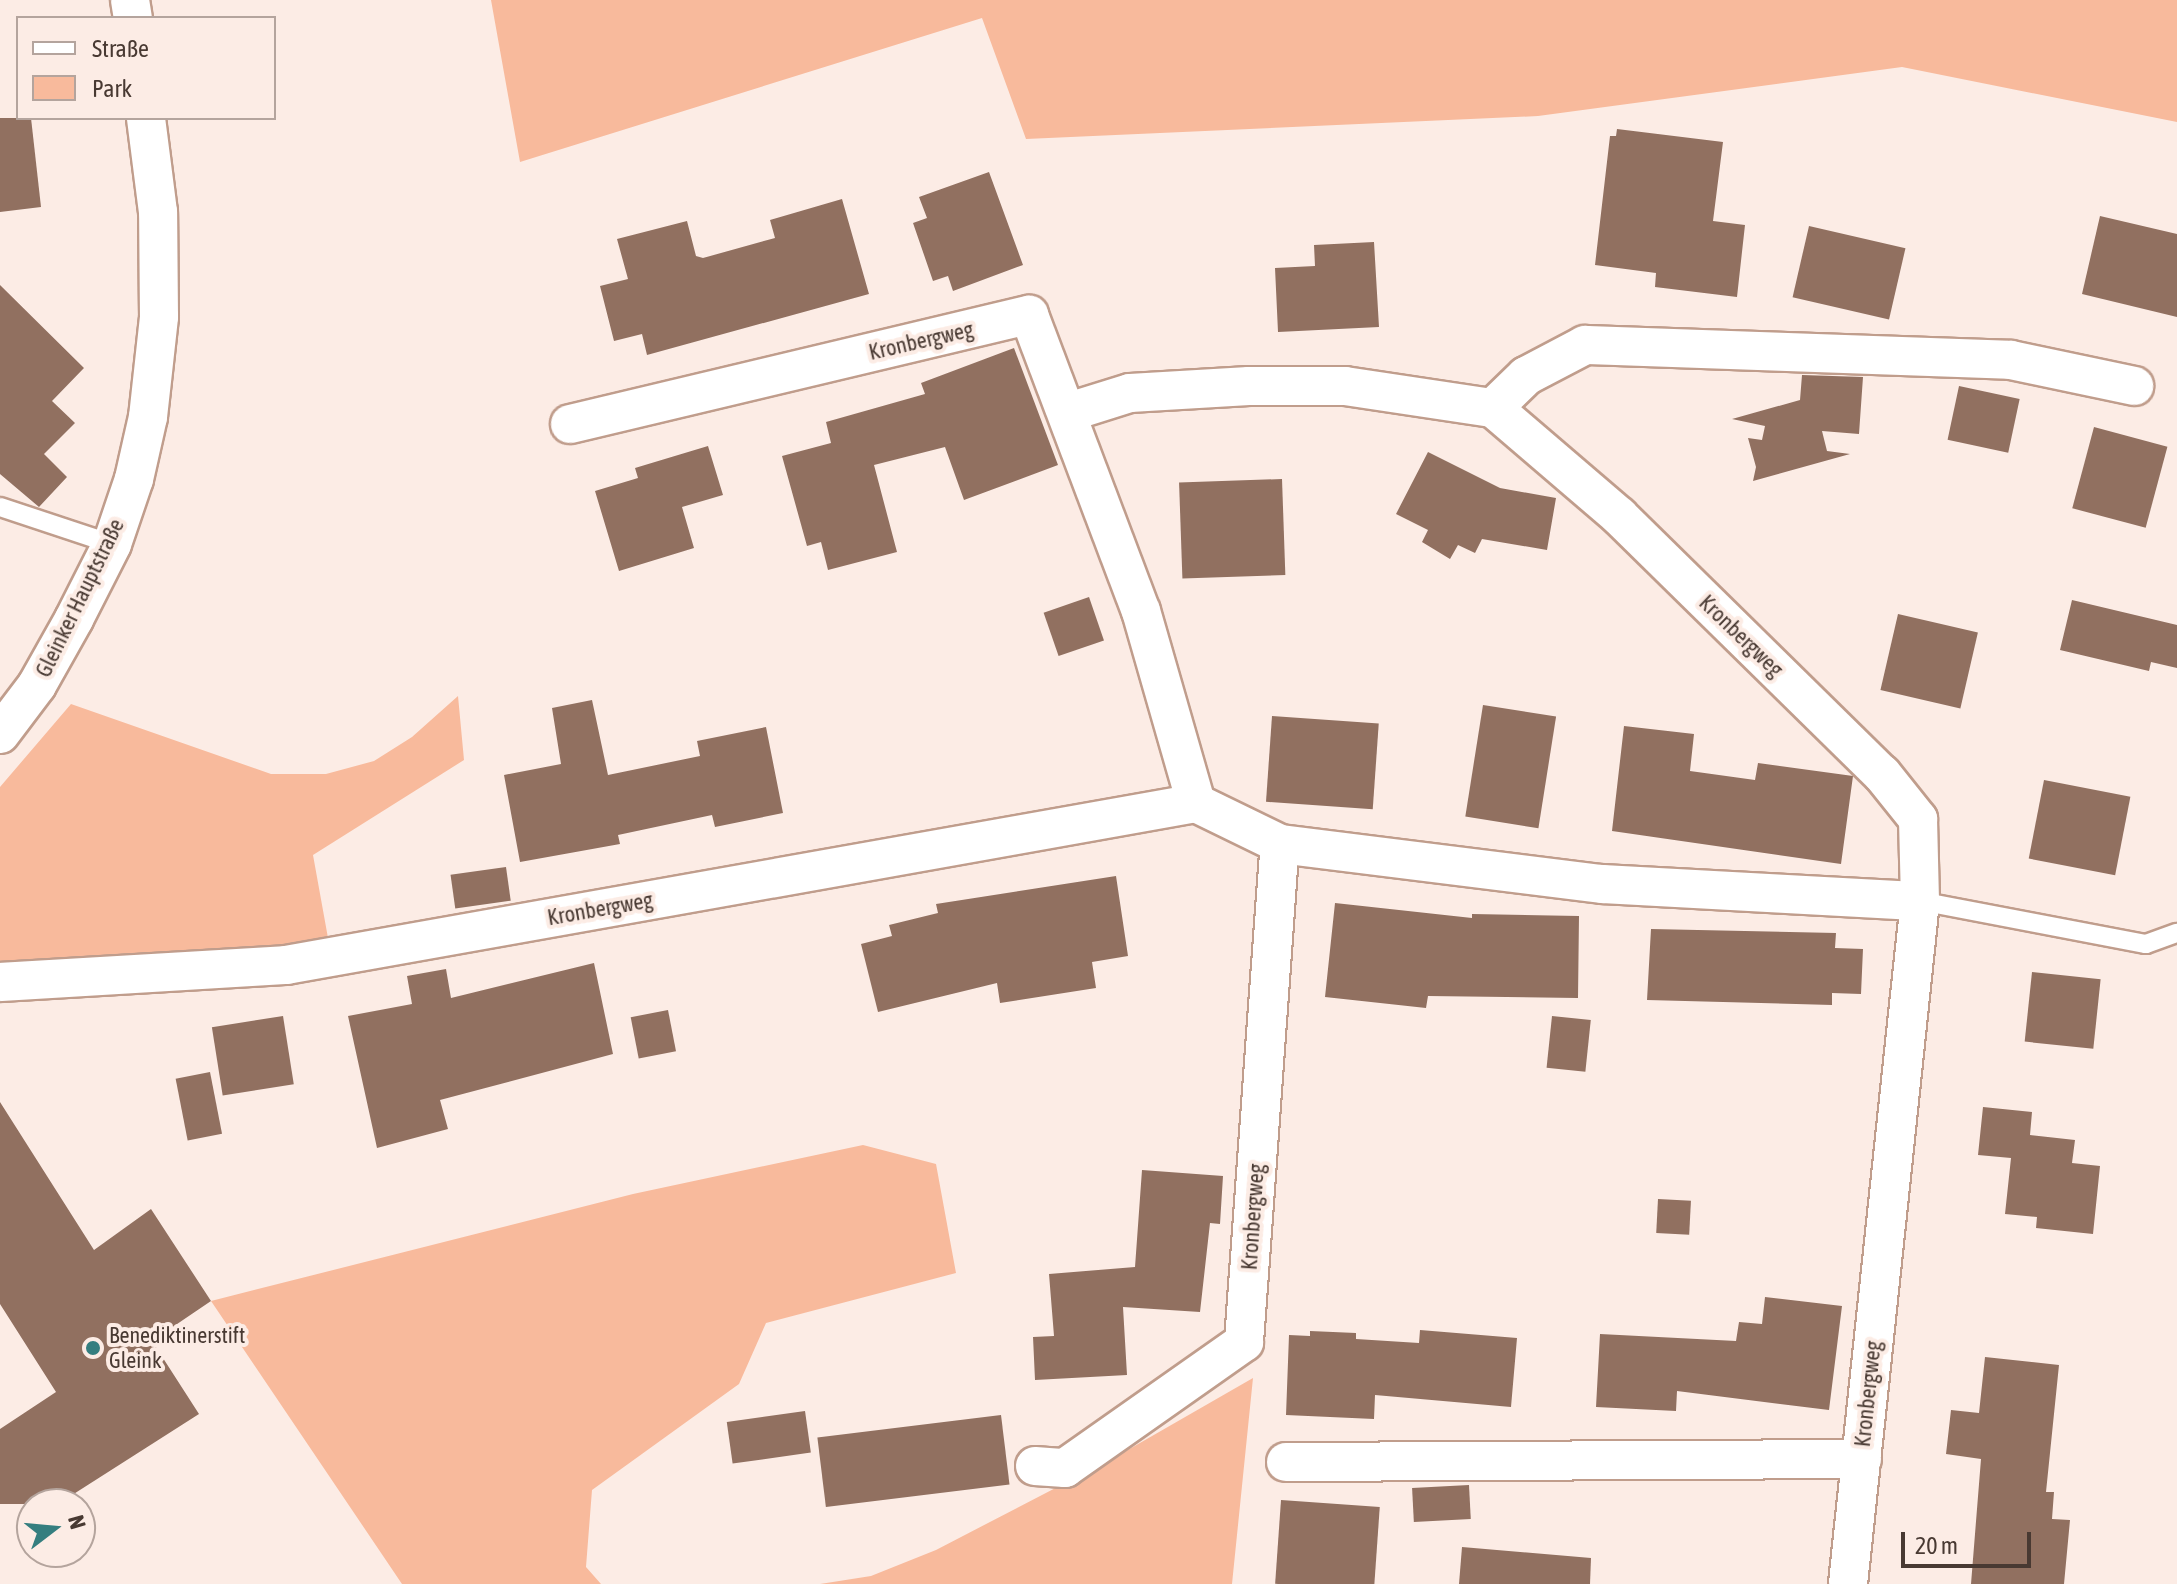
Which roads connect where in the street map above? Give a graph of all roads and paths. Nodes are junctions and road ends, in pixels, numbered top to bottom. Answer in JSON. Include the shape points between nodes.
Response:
{"nodes":[{"id":1,"x":146,"y":120,"type":"edge"},
{"id":2,"x":2134,"y":386,"type":"dead end"},
{"id":3,"x":1493,"y":408,"type":"junction"},
{"id":4,"x":1069,"y":412,"type":"junction"},
{"id":5,"x":570,"y":424,"type":"dead end"},
{"id":6,"x":0,"y":507,"type":"edge"},
{"id":7,"x":112,"y":544,"type":"junction"},
{"id":8,"x":0,"y":734,"type":"edge"},
{"id":9,"x":1196,"y":803,"type":"junction"},
{"id":10,"x":1280,"y":844,"type":"junction"},
{"id":11,"x":1920,"y":901,"type":"junction"},
{"id":12,"x":2177,"y":933,"type":"edge"},
{"id":13,"x":0,"y":982,"type":"edge"},
{"id":14,"x":1862,"y":1459,"type":"junction"},
{"id":15,"x":1286,"y":1462,"type":"dead end"},
{"id":16,"x":1035,"y":1466,"type":"dead end"},
{"id":17,"x":1848,"y":1584,"type":"edge"}],
"edges":[{"from":1,"to":7,"type":"street","name":"Gleinker Hauptstraße","via":[[158,212],[159,317],[148,417]]},
{"from":2,"to":3,"type":"street","via":[[2011,360],[1585,345],[1526,376]]},
{"from":3,"to":4,"type":"street","via":[[1345,386],[1249,386],[1130,393]]},
{"from":3,"to":11,"type":"street","name":"Kronbergweg","via":[[1619,516],[1882,774],[1918,819]]},
{"from":4,"to":5,"type":"street","name":"Kronbergweg","via":[[1029,315]]},
{"from":4,"to":9,"type":"street","name":"Kronbergweg","via":[[1141,611]]},
{"from":6,"to":7,"type":"lane"},
{"from":7,"to":8,"type":"street","name":"Gleinker Hauptstraße","via":[[37,685]]},
{"from":9,"to":10,"type":"street"},
{"from":9,"to":13,"type":"street","name":"Kronbergweg","via":[[286,965]]},
{"from":10,"to":11,"type":"street","via":[[1603,884]]},
{"from":10,"to":16,"type":"street","name":"Kronbergweg","via":[[1244,1342],[1065,1468]]},
{"from":11,"to":12,"type":"lane","via":[[2146,944]]},
{"from":11,"to":14,"type":"street","name":"Kronbergweg"},
{"from":14,"to":15,"type":"street","name":"Kronbergweg"},
{"from":14,"to":17,"type":"street"}]}
